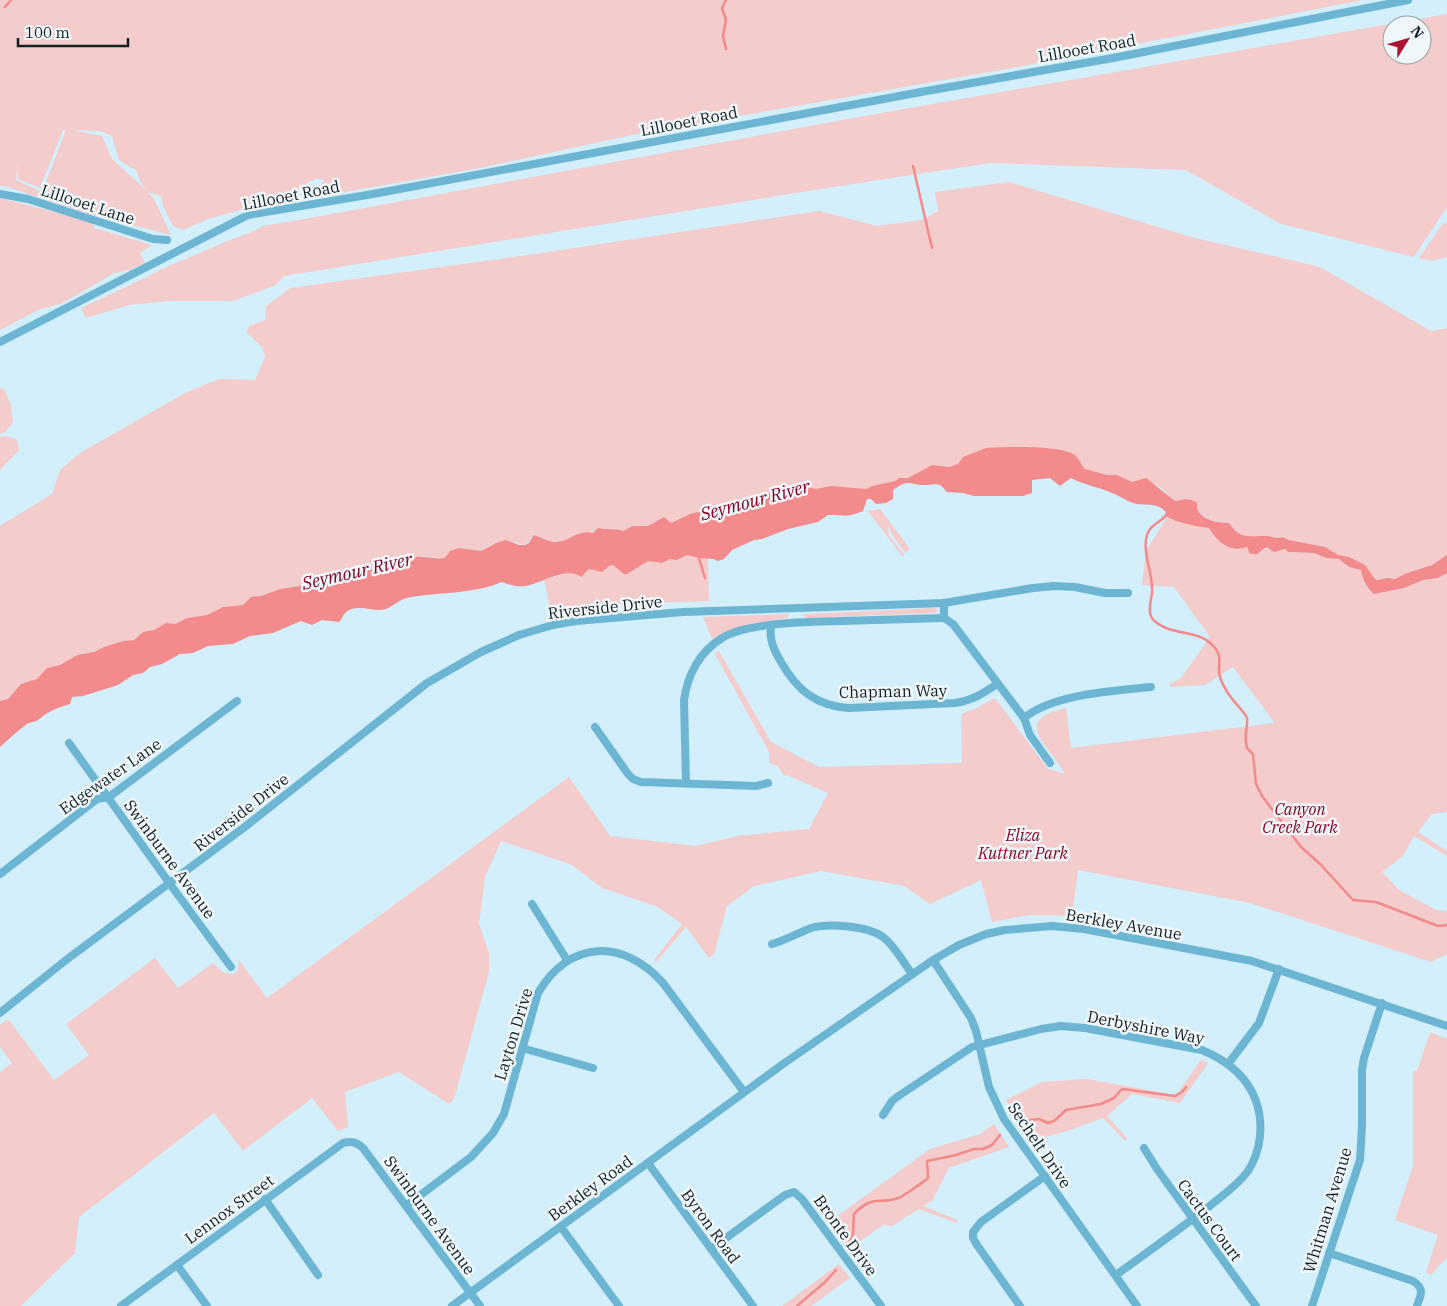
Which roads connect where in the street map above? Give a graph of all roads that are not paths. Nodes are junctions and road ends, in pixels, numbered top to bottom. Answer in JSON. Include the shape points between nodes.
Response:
{"nodes":[{"id":1,"x":1408,"y":0,"type":"edge"},
{"id":2,"x":0,"y":194,"type":"edge"},
{"id":3,"x":168,"y":240,"type":"dead end"},
{"id":4,"x":0,"y":342,"type":"edge"},
{"id":5,"x":1128,"y":593,"type":"dead end"},
{"id":6,"x":944,"y":603,"type":"junction"},
{"id":7,"x":796,"y":609,"type":"junction"},
{"id":8,"x":944,"y":618,"type":"junction"},
{"id":9,"x":796,"y":623,"type":"junction"},
{"id":10,"x":771,"y":626,"type":"junction"},
{"id":11,"x":997,"y":684,"type":"junction"},
{"id":12,"x":1151,"y":687,"type":"dead end"},
{"id":13,"x":237,"y":701,"type":"dead end"},
{"id":14,"x":1024,"y":718,"type":"junction"},
{"id":15,"x":595,"y":727,"type":"dead end"},
{"id":16,"x":69,"y":743,"type":"dead end"},
{"id":17,"x":1050,"y":763,"type":"dead end"},
{"id":18,"x":686,"y":783,"type":"junction"},
{"id":19,"x":768,"y":783,"type":"dead end"},
{"id":20,"x":108,"y":797,"type":"junction"},
{"id":21,"x":0,"y":874,"type":"edge"},
{"id":22,"x":170,"y":884,"type":"junction"},
{"id":23,"x":532,"y":904,"type":"dead end"},
{"id":24,"x":772,"y":944,"type":"dead end"},
{"id":25,"x":567,"y":960,"type":"junction"},
{"id":26,"x":933,"y":960,"type":"junction"},
{"id":27,"x":231,"y":967,"type":"dead end"},
{"id":28,"x":1279,"y":969,"type":"junction"},
{"id":29,"x":912,"y":974,"type":"junction"},
{"id":30,"x":1382,"y":1004,"type":"junction"},
{"id":31,"x":0,"y":1013,"type":"edge"},
{"id":32,"x":1447,"y":1026,"type":"edge"},
{"id":33,"x":979,"y":1044,"type":"junction"},
{"id":34,"x":522,"y":1048,"type":"junction"},
{"id":35,"x":1228,"y":1064,"type":"junction"},
{"id":36,"x":593,"y":1068,"type":"dead end"},
{"id":37,"x":744,"y":1092,"type":"junction"},
{"id":38,"x":884,"y":1115,"type":"dead end"},
{"id":39,"x":357,"y":1143,"type":"joint"},
{"id":40,"x":1144,"y":1148,"type":"dead end"},
{"id":41,"x":648,"y":1163,"type":"junction"},
{"id":42,"x":1045,"y":1176,"type":"junction"},
{"id":43,"x":265,"y":1199,"type":"junction"},
{"id":44,"x":406,"y":1206,"type":"junction"},
{"id":45,"x":1193,"y":1219,"type":"junction"},
{"id":46,"x":561,"y":1227,"type":"junction"},
{"id":47,"x":711,"y":1249,"type":"junction"},
{"id":48,"x":1330,"y":1253,"type":"junction"},
{"id":49,"x":177,"y":1265,"type":"junction"},
{"id":50,"x":318,"y":1275,"type":"dead end"},
{"id":51,"x":1116,"y":1275,"type":"junction"},
{"id":52,"x":470,"y":1293,"type":"junction"},
{"id":53,"x":121,"y":1306,"type":"edge"},
{"id":54,"x":207,"y":1306,"type":"edge"},
{"id":55,"x":452,"y":1306,"type":"edge"},
{"id":56,"x":480,"y":1306,"type":"edge"},
{"id":57,"x":619,"y":1306,"type":"edge"},
{"id":58,"x":753,"y":1306,"type":"edge"},
{"id":59,"x":881,"y":1306,"type":"edge"},
{"id":60,"x":1020,"y":1306,"type":"edge"},
{"id":61,"x":1137,"y":1306,"type":"edge"},
{"id":62,"x":1256,"y":1306,"type":"edge"},
{"id":63,"x":1312,"y":1306,"type":"edge"},
{"id":64,"x":1417,"y":1306,"type":"edge"}],
"edges":[{"from":1,"to":4,"type":"street","name":"Lillooet Road","via":[[1142,52],[248,215]]},
{"from":2,"to":3,"type":"street","name":"Lillooet Lane","via":[[28,199],[153,239]]},
{"from":5,"to":6,"type":"street","name":"Riverside Drive","via":[[1054,586]]},
{"from":6,"to":7,"type":"street","name":"Riverside Drive"},
{"from":6,"to":8,"type":"street"},
{"from":7,"to":9,"type":"street"},
{"from":7,"to":22,"type":"street","name":"Riverside Drive","via":[[683,612],[576,621],[532,630],[501,642],[427,683]]},
{"from":8,"to":9,"type":"street"},
{"from":8,"to":11,"type":"street"},
{"from":9,"to":10,"type":"street"},
{"from":10,"to":11,"type":"street","name":"Chapman Way","via":[[772,646],[790,676],[806,694],[834,708],[955,704],[978,696]]},
{"from":10,"to":18,"type":"street","via":[[722,637],[706,651],[693,670],[684,701]]},
{"from":11,"to":14,"type":"street"},
{"from":12,"to":14,"type":"street","via":[[1055,702]]},
{"from":13,"to":20,"type":"street","name":"Edgewater Lane"},
{"from":14,"to":17,"type":"street","via":[[1030,735]]},
{"from":15,"to":18,"type":"street","via":[[633,779]]},
{"from":16,"to":20,"type":"street","name":"Swinburne Avenue"},
{"from":18,"to":19,"type":"street","via":[[756,786]]},
{"from":20,"to":21,"type":"street","name":"Edgewater Lane","via":[[97,799]]},
{"from":20,"to":22,"type":"street","name":"Swinburne Avenue"},
{"from":22,"to":27,"type":"street","name":"Swinburne Avenue"},
{"from":22,"to":31,"type":"street","name":"Riverside Drive"},
{"from":23,"to":25,"type":"street"},
{"from":24,"to":29,"type":"street","via":[[823,926],[863,929],[883,936]]},
{"from":25,"to":34,"type":"street","name":"Layton Drive","via":[[550,975],[538,993]]},
{"from":25,"to":37,"type":"street","name":"Layton Drive","via":[[586,953],[608,951],[641,962],[663,983]]},
{"from":26,"to":28,"type":"street","name":"Berkley Avenue","via":[[986,934],[1052,926],[1223,955]]},
{"from":26,"to":29,"type":"street","name":"Berkley Avenue"},
{"from":26,"to":33,"type":"street","name":"Sechelt Drive","via":[[972,1018]]},
{"from":28,"to":30,"type":"street","name":"Berkley Avenue"},
{"from":28,"to":35,"type":"street","via":[[1259,1023]]},
{"from":29,"to":37,"type":"street","name":"Berkley Avenue"},
{"from":30,"to":32,"type":"street","name":"Berkley Avenue"},
{"from":30,"to":48,"type":"street","name":"Whitman Avenue","via":[[1362,1070],[1360,1160]]},
{"from":33,"to":35,"type":"street","name":"Derbyshire Way","via":[[1061,1026],[1202,1050]]},
{"from":33,"to":38,"type":"street","name":"Derbyshire Way","via":[[897,1097]]},
{"from":33,"to":42,"type":"street","name":"Sechelt Drive","via":[[995,1102]]},
{"from":34,"to":36,"type":"street"},
{"from":34,"to":44,"type":"street","name":"Layton Drive","via":[[504,1114],[493,1133],[471,1157]]},
{"from":35,"to":45,"type":"street","name":"Derbyshire Way","via":[[1252,1092],[1260,1118],[1260,1142],[1253,1163],[1241,1180]]},
{"from":37,"to":41,"type":"street","name":"Berkley Road"},
{"from":39,"to":43,"type":"street","name":"Lennox Street","via":[[343,1143]]},
{"from":39,"to":44,"type":"street","name":"Swinburne Avenue"},
{"from":40,"to":45,"type":"street","name":"Cactus Court"},
{"from":41,"to":46,"type":"street","name":"Berkley Road"},
{"from":41,"to":47,"type":"street","name":"Byron Road"},
{"from":42,"to":51,"type":"street","name":"Sechelt Drive"},
{"from":42,"to":60,"type":"street","via":[[981,1222],[973,1232],[977,1245]]},
{"from":43,"to":49,"type":"street","name":"Lennox Street"},
{"from":43,"to":50,"type":"street"},
{"from":44,"to":52,"type":"street","name":"Swinburne Avenue"},
{"from":45,"to":51,"type":"street","name":"Derbyshire Way"},
{"from":45,"to":62,"type":"street","name":"Cactus Court"},
{"from":46,"to":52,"type":"street","name":"Berkley Road"},
{"from":46,"to":57,"type":"street"},
{"from":47,"to":58,"type":"street","name":"Byron Road"},
{"from":47,"to":59,"type":"street","name":"Bronte Drive","via":[[785,1195],[794,1192],[802,1198]]},
{"from":48,"to":63,"type":"street","name":"Whitman Avenue"},
{"from":48,"to":64,"type":"street","via":[[1413,1281],[1421,1291]]},
{"from":49,"to":53,"type":"street","name":"Lennox Street"},
{"from":49,"to":54,"type":"street"},
{"from":51,"to":61,"type":"street","name":"Sechelt Drive"},
{"from":52,"to":55,"type":"street","name":"Berkley Road"},
{"from":52,"to":56,"type":"street","name":"Swinburne Avenue"}]}
